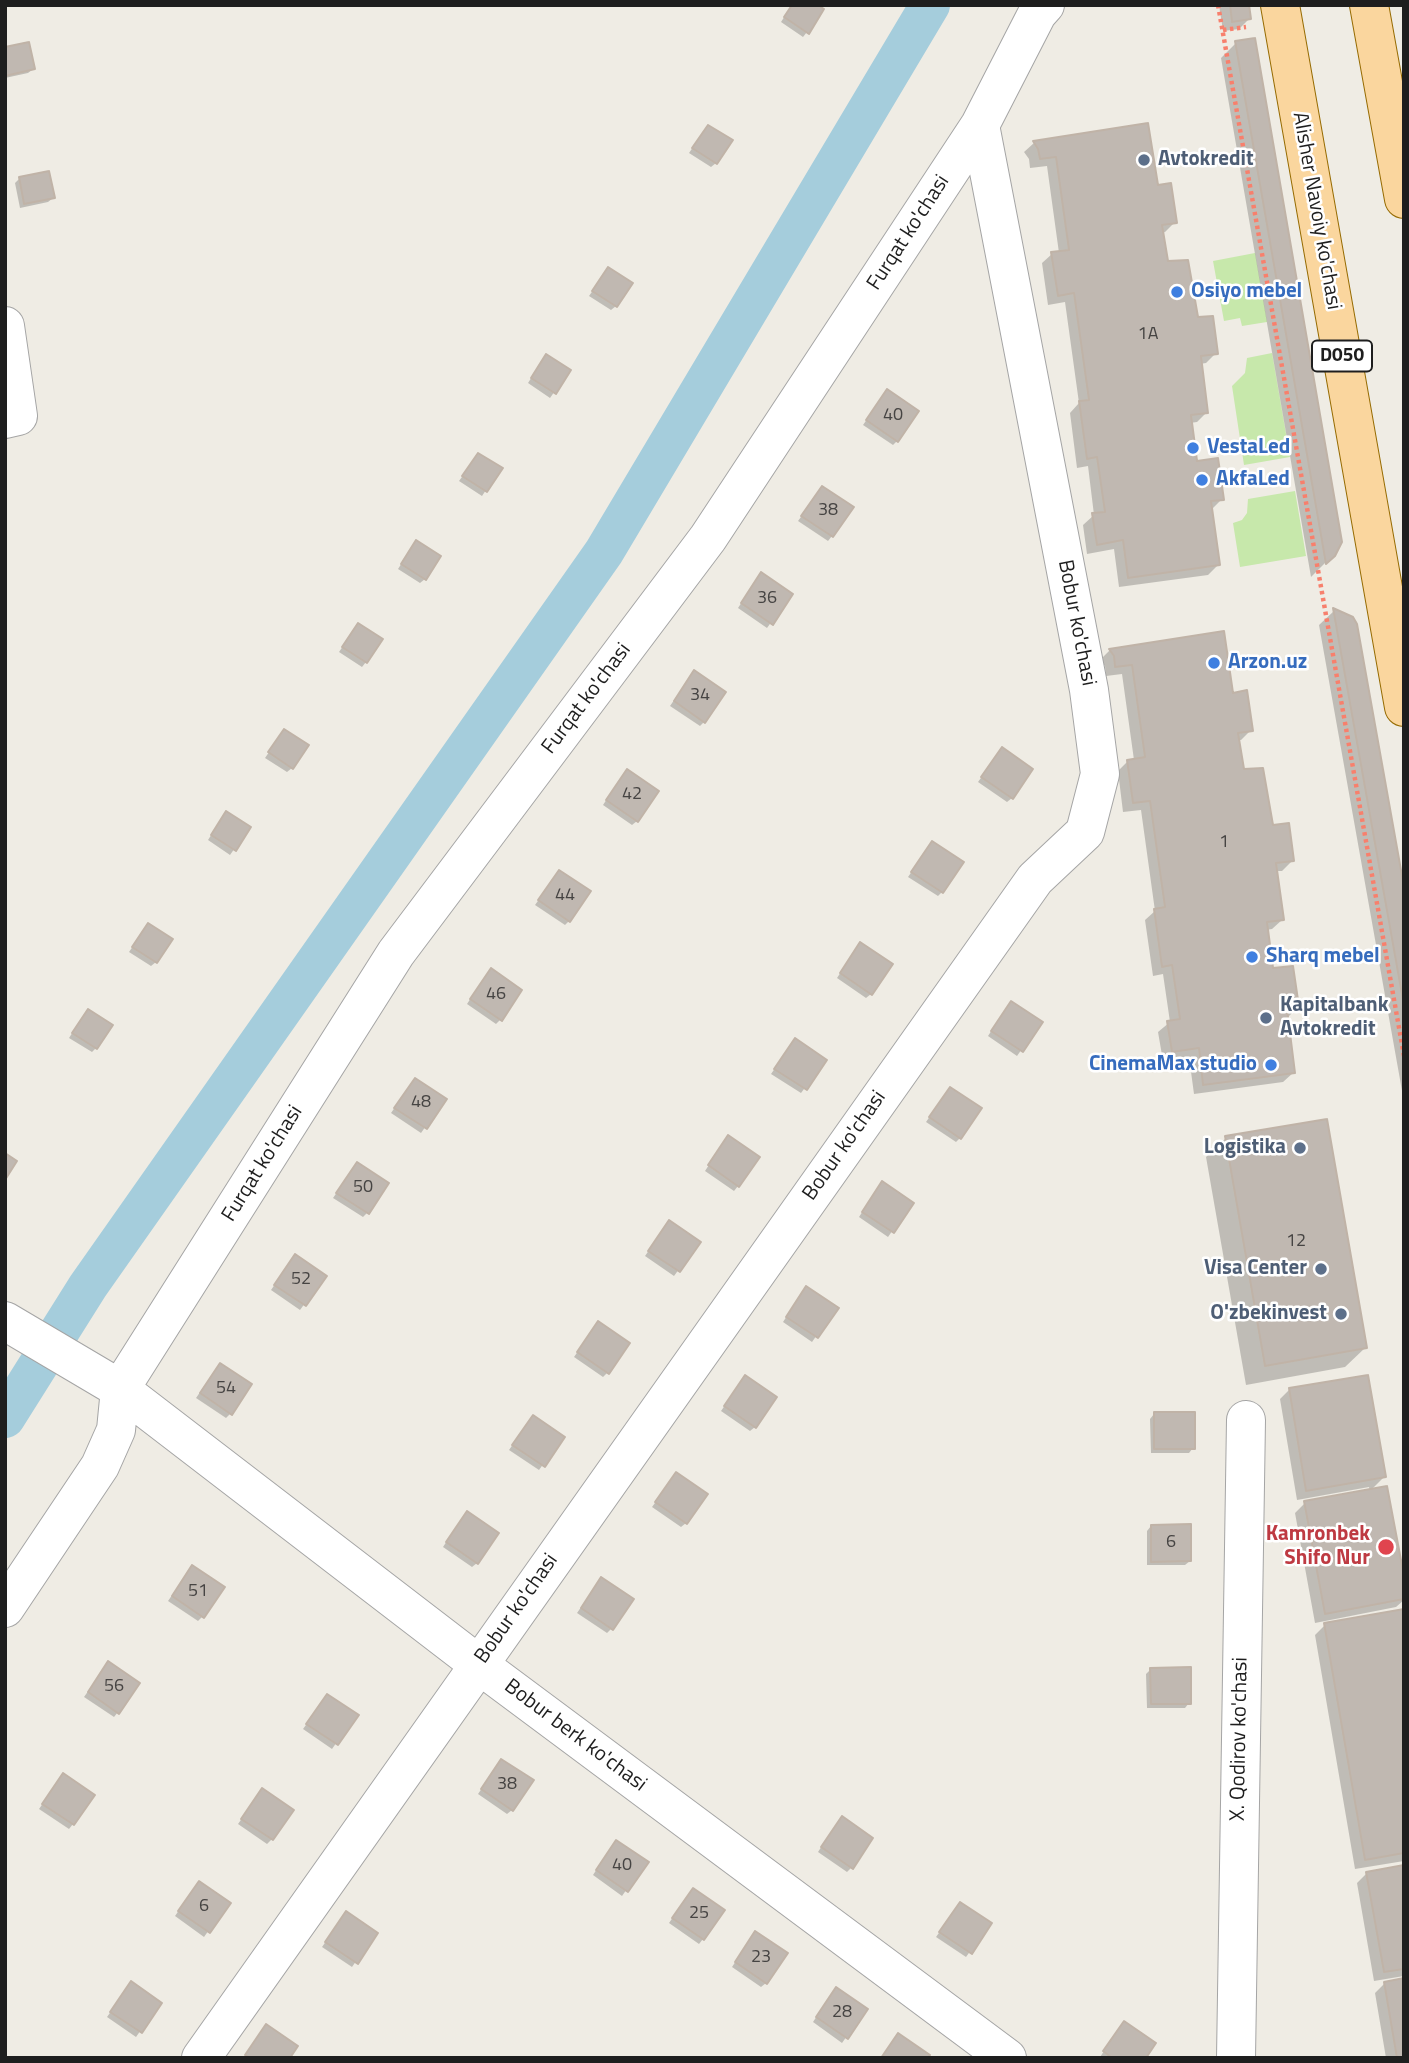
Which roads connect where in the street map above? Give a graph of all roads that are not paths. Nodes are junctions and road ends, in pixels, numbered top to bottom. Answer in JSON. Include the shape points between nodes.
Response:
{"nodes":[{"id":1,"x":1045,"y":5,"type":"edge"},
{"id":2,"x":1369,"y":5,"type":"edge"},
{"id":3,"x":1283,"y":9,"type":"edge"},
{"id":4,"x":980,"y":125,"type":"junction"},
{"id":5,"x":1404,"y":199,"type":"edge"},
{"id":6,"x":5,"y":326,"type":"edge"},
{"id":7,"x":5,"y":419,"type":"edge"},
{"id":8,"x":1404,"y":706,"type":"edge"},
{"id":9,"x":5,"y":1321,"type":"edge"},
{"id":10,"x":120,"y":1389,"type":"junction"},
{"id":11,"x":1246,"y":1420,"type":"dead end"},
{"id":12,"x":5,"y":1608,"type":"edge"},
{"id":13,"x":478,"y":1664,"type":"junction"},
{"id":14,"x":201,"y":2058,"type":"edge"},
{"id":15,"x":1007,"y":2058,"type":"edge"},
{"id":16,"x":1236,"y":2058,"type":"edge"}],
"edges":[{"from":1,"to":4,"type":"street","name":"Furqat ko'chasi"},
{"from":2,"to":5,"type":"main road"},
{"from":3,"to":8,"type":"main road","name":"Alisher Navoiy ko'chasi","number":"D050"},
{"from":4,"to":10,"type":"street","name":"Furqat ko'chasi","via":[[708,538],[396,953]]},
{"from":4,"to":13,"type":"street","name":"Bobur ko'chasi","via":[[1088,690],[1100,774],[1085,832],[1035,879]]},
{"from":6,"to":7,"type":"street","via":[[18,416]]},
{"from":9,"to":10,"type":"street","name":"Bobur berk ko'chasi"},
{"from":10,"to":12,"type":"street","via":[[116,1430],[100,1466]]},
{"from":10,"to":13,"type":"street","name":"Bobur berk ko'chasi"},
{"from":11,"to":16,"type":"street","name":"X. Qodirov ko'chasi"},
{"from":13,"to":14,"type":"street","name":"Bobur ko'chasi"},
{"from":13,"to":15,"type":"street","name":"Bobur berk ko'chasi"}]}
